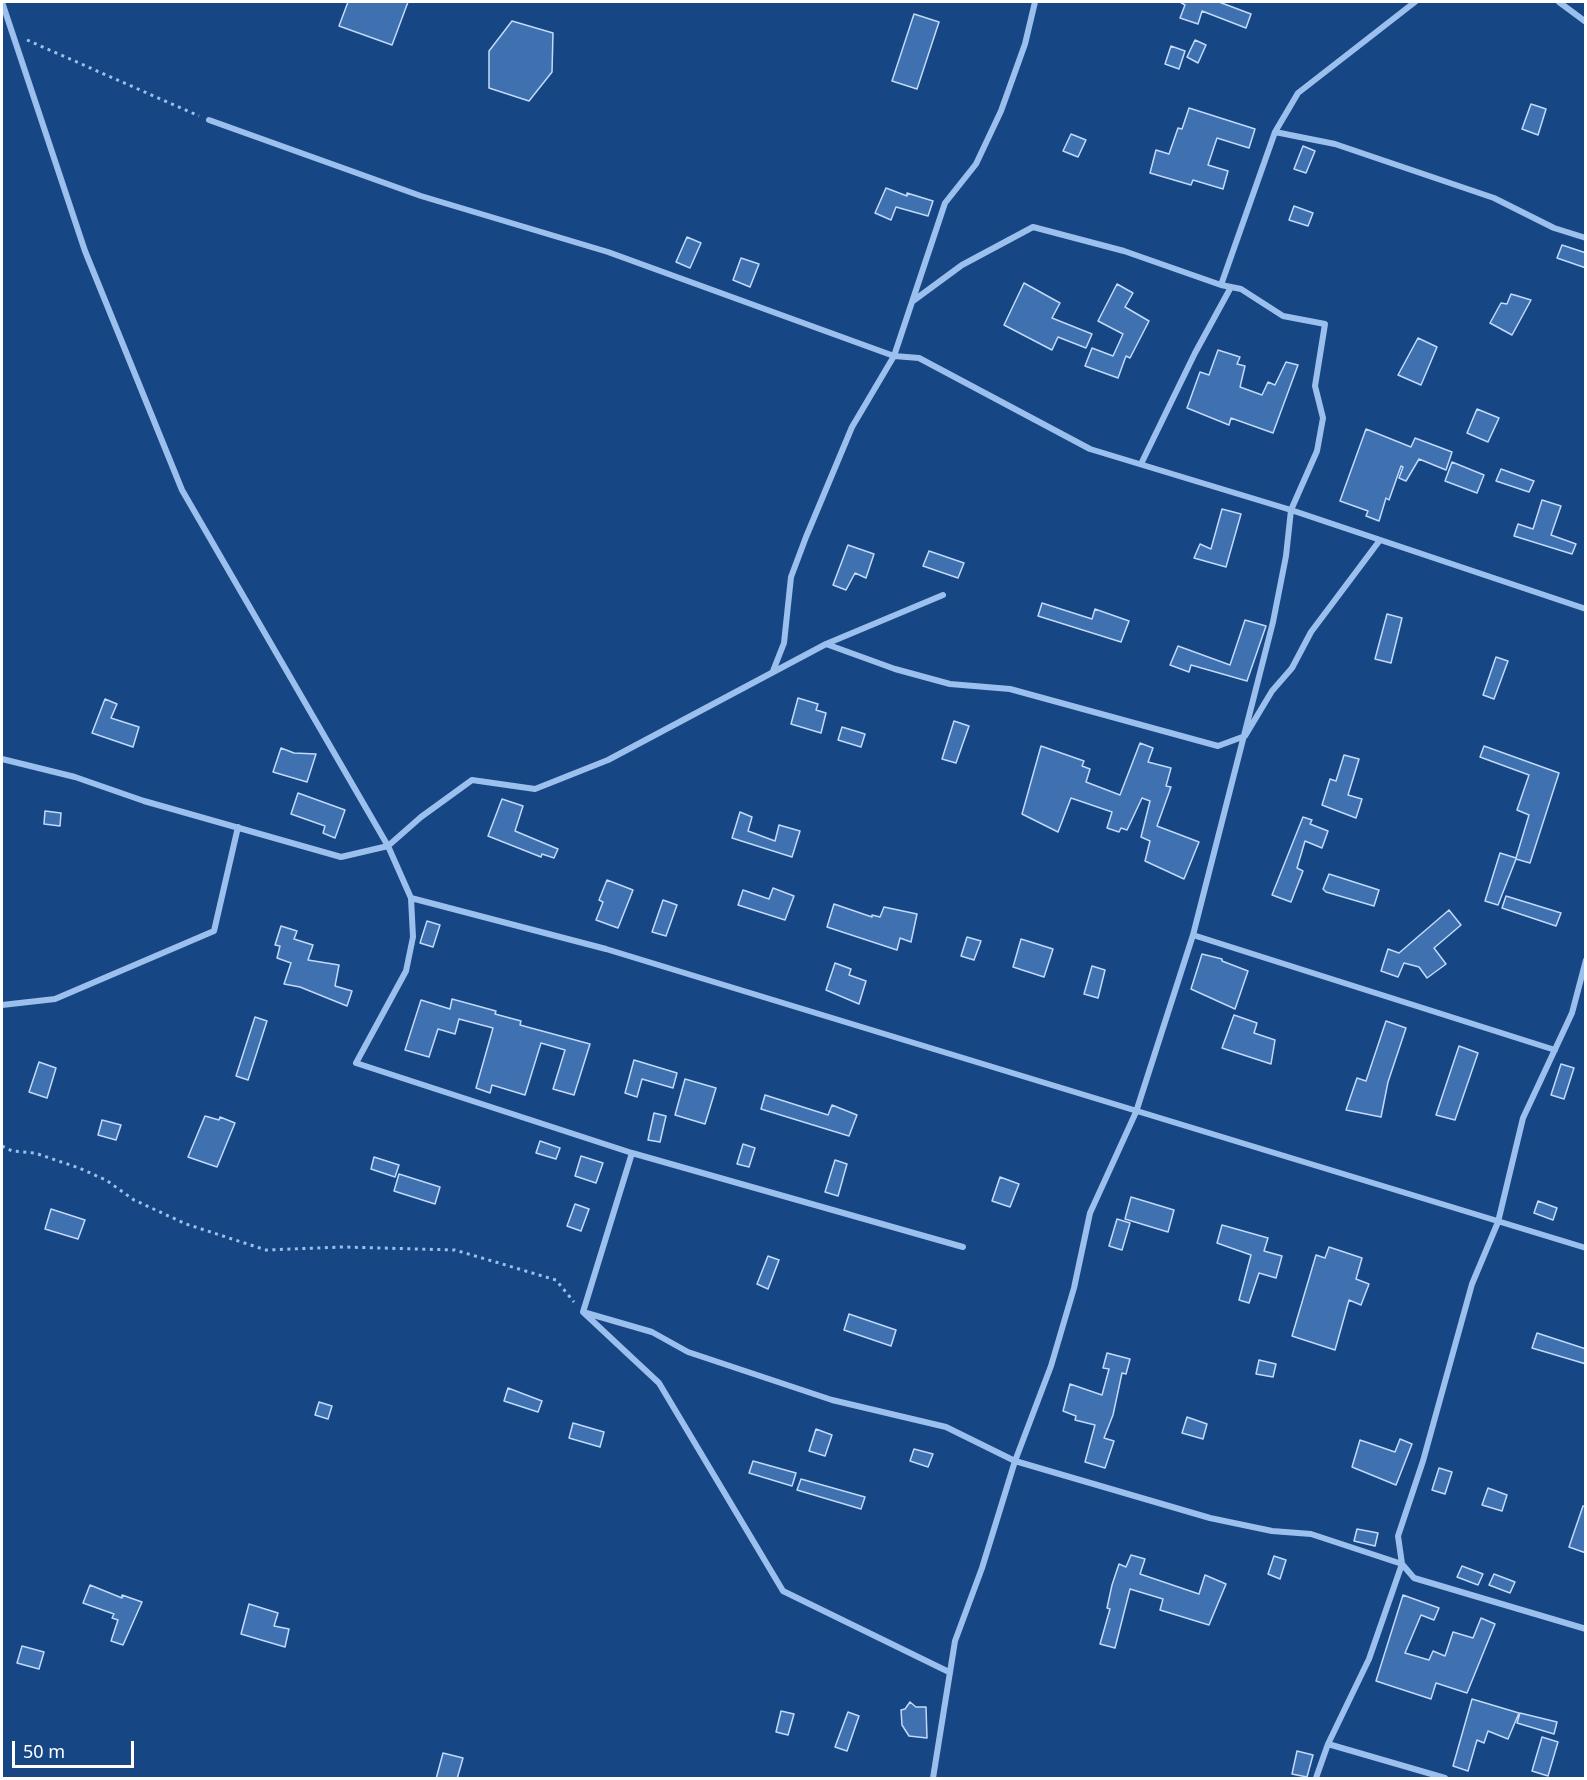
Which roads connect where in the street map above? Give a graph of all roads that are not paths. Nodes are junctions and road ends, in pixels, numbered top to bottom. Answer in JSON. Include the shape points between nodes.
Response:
{"nodes":[{"id":1,"x":2,"y":2,"type":"edge"},
{"id":2,"x":1035,"y":2,"type":"edge"},
{"id":3,"x":1415,"y":2,"type":"edge"},
{"id":4,"x":1559,"y":2,"type":"edge"},
{"id":5,"x":1586,"y":22,"type":"edge"},
{"id":6,"x":209,"y":120,"type":"road end"},
{"id":7,"x":1275,"y":132,"type":"junction"},
{"id":8,"x":1586,"y":238,"type":"edge"},
{"id":9,"x":1221,"y":285,"type":"junction"},
{"id":10,"x":1231,"y":287,"type":"junction"},
{"id":11,"x":913,"y":302,"type":"junction"},
{"id":12,"x":894,"y":356,"type":"junction"},
{"id":13,"x":1141,"y":464,"type":"junction"},
{"id":14,"x":1291,"y":510,"type":"junction"},
{"id":15,"x":1380,"y":540,"type":"junction"},
{"id":16,"x":943,"y":595,"type":"dead end"},
{"id":17,"x":1586,"y":609,"type":"edge"},
{"id":18,"x":826,"y":644,"type":"junction"},
{"id":19,"x":772,"y":672,"type":"junction"},
{"id":20,"x":1245,"y":736,"type":"junction"},
{"id":21,"x":2,"y":759,"type":"edge"},
{"id":22,"x":238,"y":827,"type":"junction"},
{"id":23,"x":388,"y":846,"type":"junction"},
{"id":24,"x":411,"y":898,"type":"junction"},
{"id":25,"x":1193,"y":935,"type":"junction"},
{"id":26,"x":1586,"y":960,"type":"edge"},
{"id":27,"x":2,"y":1005,"type":"edge"},
{"id":28,"x":1555,"y":1050,"type":"junction"},
{"id":29,"x":1136,"y":1112,"type":"junction"},
{"id":30,"x":632,"y":1153,"type":"junction"},
{"id":31,"x":1498,"y":1222,"type":"junction"},
{"id":32,"x":963,"y":1247,"type":"dead end"},
{"id":33,"x":1586,"y":1248,"type":"edge"},
{"id":34,"x":584,"y":1312,"type":"junction"},
{"id":35,"x":1015,"y":1461,"type":"junction"},
{"id":36,"x":1402,"y":1564,"type":"junction"},
{"id":37,"x":1586,"y":1629,"type":"edge"},
{"id":38,"x":949,"y":1672,"type":"junction"},
{"id":39,"x":1328,"y":1744,"type":"junction"},
{"id":40,"x":933,"y":1779,"type":"edge"},
{"id":41,"x":1317,"y":1779,"type":"edge"},
{"id":42,"x":1445,"y":1779,"type":"edge"}],
"edges":[{"from":1,"to":23,"type":"street","via":[[85,251],[182,490]]},
{"from":2,"to":11,"type":"street","via":[[1001,111],[976,164],[945,203]]},
{"from":3,"to":7,"type":"street","via":[[1298,93]]},
{"from":4,"to":5,"type":"street"},
{"from":6,"to":12,"type":"street","via":[[421,196],[608,252]]},
{"from":7,"to":8,"type":"street","via":[[1345,148],[1494,198],[1554,228]]},
{"from":7,"to":9,"type":"street"},
{"from":9,"to":10,"type":"street"},
{"from":9,"to":11,"type":"street","via":[[1124,251],[1033,227],[962,265]]},
{"from":10,"to":13,"type":"street"},
{"from":10,"to":14,"type":"street","via":[[1241,289],[1283,316],[1325,324],[1315,386],[1323,418],[1317,451]]},
{"from":11,"to":12,"type":"street"},
{"from":12,"to":13,"type":"street","via":[[919,358],[1090,449]]},
{"from":12,"to":19,"type":"street","via":[[852,427],[806,537],[791,577],[784,643]]},
{"from":13,"to":14,"type":"street"},
{"from":14,"to":15,"type":"street"},
{"from":14,"to":20,"type":"street","via":[[1273,622]]},
{"from":15,"to":17,"type":"street"},
{"from":15,"to":20,"type":"street","via":[[1311,632],[1292,668],[1272,691]]},
{"from":16,"to":18,"type":"street"},
{"from":18,"to":19,"type":"street"},
{"from":18,"to":20,"type":"street","via":[[950,684],[1010,689],[1218,746]]},
{"from":19,"to":23,"type":"street","via":[[608,760],[535,789],[472,780]]},
{"from":20,"to":25,"type":"street"},
{"from":21,"to":22,"type":"street"},
{"from":22,"to":23,"type":"street","via":[[341,857]]},
{"from":22,"to":27,"type":"street","via":[[214,931],[55,999]]},
{"from":23,"to":24,"type":"street"},
{"from":24,"to":29,"type":"street","via":[[617,952]]},
{"from":24,"to":30,"type":"street","via":[[413,938],[406,971],[357,1063]]},
{"from":25,"to":28,"type":"street"},
{"from":25,"to":29,"type":"street"},
{"from":26,"to":28,"type":"street","via":[[1572,1013]]},
{"from":28,"to":31,"type":"street","via":[[1523,1118]]},
{"from":29,"to":31,"type":"street"},
{"from":29,"to":35,"type":"street","via":[[1090,1213],[1074,1288],[1051,1366]]},
{"from":30,"to":32,"type":"street"},
{"from":30,"to":34,"type":"street"},
{"from":31,"to":33,"type":"street"},
{"from":31,"to":36,"type":"street","via":[[1472,1284],[1398,1536]]},
{"from":34,"to":35,"type":"street","via":[[652,1332],[688,1352],[832,1400],[946,1427]]},
{"from":34,"to":38,"type":"street","via":[[659,1383],[783,1591]]},
{"from":35,"to":36,"type":"street","via":[[1210,1518],[1272,1531],[1311,1534]]},
{"from":35,"to":38,"type":"street","via":[[955,1641]]},
{"from":36,"to":37,"type":"street","via":[[1414,1578]]},
{"from":36,"to":39,"type":"street","via":[[1369,1659]]},
{"from":38,"to":40,"type":"street"},
{"from":39,"to":41,"type":"street"},
{"from":39,"to":42,"type":"street"}]}
